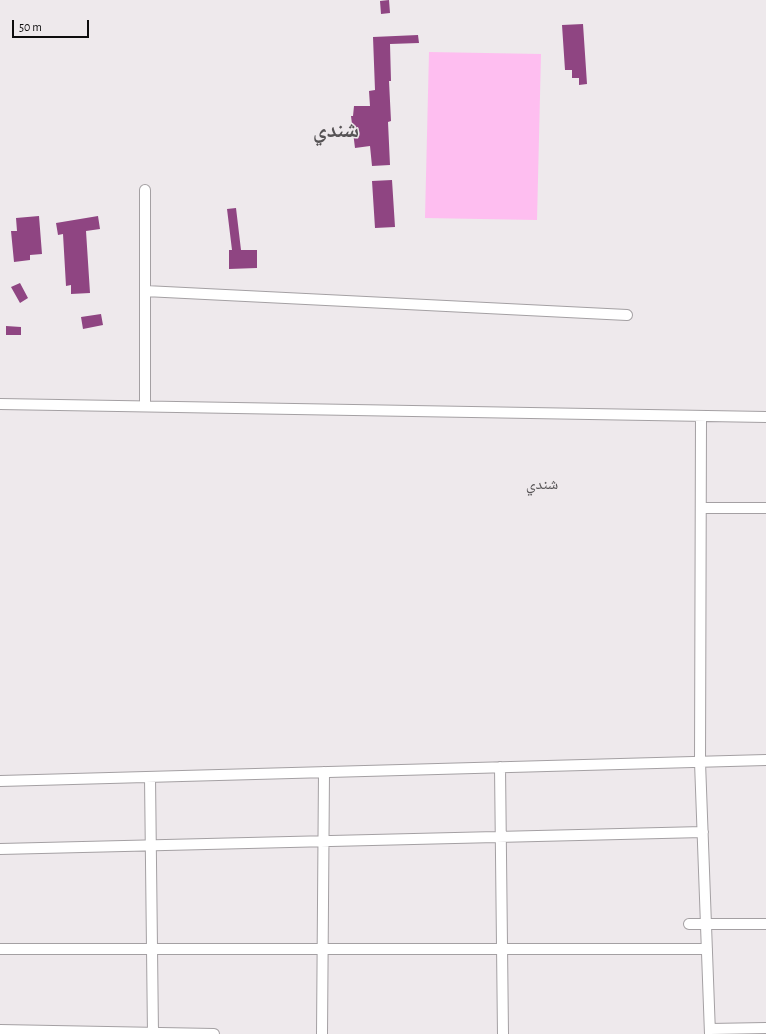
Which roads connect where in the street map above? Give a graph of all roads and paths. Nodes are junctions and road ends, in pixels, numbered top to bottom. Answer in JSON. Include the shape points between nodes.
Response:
{"nodes":[{"id":1,"x":145,"y":190,"type":"dead end"},
{"id":2,"x":145,"y":291,"type":"junction"},
{"id":3,"x":627,"y":315,"type":"dead end"},
{"id":4,"x":0,"y":404,"type":"edge"},
{"id":5,"x":145,"y":406,"type":"junction"},
{"id":6,"x":701,"y":416,"type":"junction"},
{"id":7,"x":766,"y":417,"type":"edge"},
{"id":8,"x":701,"y":508,"type":"junction"},
{"id":9,"x":766,"y":508,"type":"edge"},
{"id":10,"x":766,"y":760,"type":"edge"},
{"id":11,"x":700,"y":762,"type":"junction"},
{"id":12,"x":500,"y":767,"type":"junction"},
{"id":13,"x":324,"y":772,"type":"junction"},
{"id":14,"x":150,"y":777,"type":"junction"},
{"id":15,"x":0,"y":781,"type":"edge"},
{"id":16,"x":703,"y":832,"type":"junction"},
{"id":17,"x":501,"y":837,"type":"junction"},
{"id":18,"x":324,"y":841,"type":"junction"},
{"id":19,"x":151,"y":845,"type":"junction"},
{"id":20,"x":0,"y":849,"type":"edge"},
{"id":21,"x":689,"y":924,"type":"dead end"},
{"id":22,"x":706,"y":924,"type":"junction"},
{"id":23,"x":766,"y":924,"type":"edge"},
{"id":24,"x":0,"y":949,"type":"edge"},
{"id":25,"x":152,"y":949,"type":"junction"},
{"id":26,"x":323,"y":949,"type":"junction"},
{"id":27,"x":502,"y":949,"type":"junction"},
{"id":28,"x":707,"y":949,"type":"junction"},
{"id":29,"x":766,"y":1028,"type":"edge"},
{"id":30,"x":0,"y":1030,"type":"edge"},
{"id":31,"x":710,"y":1032,"type":"edge"},
{"id":32,"x":153,"y":1033,"type":"edge"},
{"id":33,"x":214,"y":1034,"type":"edge"},
{"id":34,"x":322,"y":1034,"type":"edge"},
{"id":35,"x":503,"y":1034,"type":"edge"}],
"edges":[{"from":1,"to":2,"type":"street"},
{"from":2,"to":3,"type":"street"},
{"from":2,"to":5,"type":"street"},
{"from":4,"to":5,"type":"street"},
{"from":5,"to":6,"type":"street"},
{"from":6,"to":7,"type":"street"},
{"from":6,"to":8,"type":"street"},
{"from":8,"to":9,"type":"street"},
{"from":8,"to":11,"type":"street"},
{"from":10,"to":11,"type":"street"},
{"from":11,"to":12,"type":"street"},
{"from":11,"to":16,"type":"street"},
{"from":12,"to":13,"type":"street"},
{"from":12,"to":17,"type":"street"},
{"from":13,"to":14,"type":"street"},
{"from":13,"to":18,"type":"street"},
{"from":14,"to":15,"type":"street"},
{"from":14,"to":19,"type":"street"},
{"from":16,"to":17,"type":"street"},
{"from":16,"to":22,"type":"street"},
{"from":17,"to":18,"type":"street"},
{"from":17,"to":27,"type":"street"},
{"from":18,"to":19,"type":"street"},
{"from":18,"to":26,"type":"street"},
{"from":19,"to":20,"type":"street"},
{"from":19,"to":25,"type":"street"},
{"from":21,"to":22,"type":"street"},
{"from":22,"to":23,"type":"street"},
{"from":22,"to":28,"type":"street"},
{"from":24,"to":25,"type":"street"},
{"from":25,"to":26,"type":"street"},
{"from":25,"to":32,"type":"street"},
{"from":26,"to":27,"type":"street"},
{"from":26,"to":34,"type":"street"},
{"from":27,"to":28,"type":"street"},
{"from":27,"to":35,"type":"street"},
{"from":28,"to":31,"type":"street"},
{"from":29,"to":31,"type":"street"},
{"from":30,"to":32,"type":"street"},
{"from":32,"to":33,"type":"street"}]}
